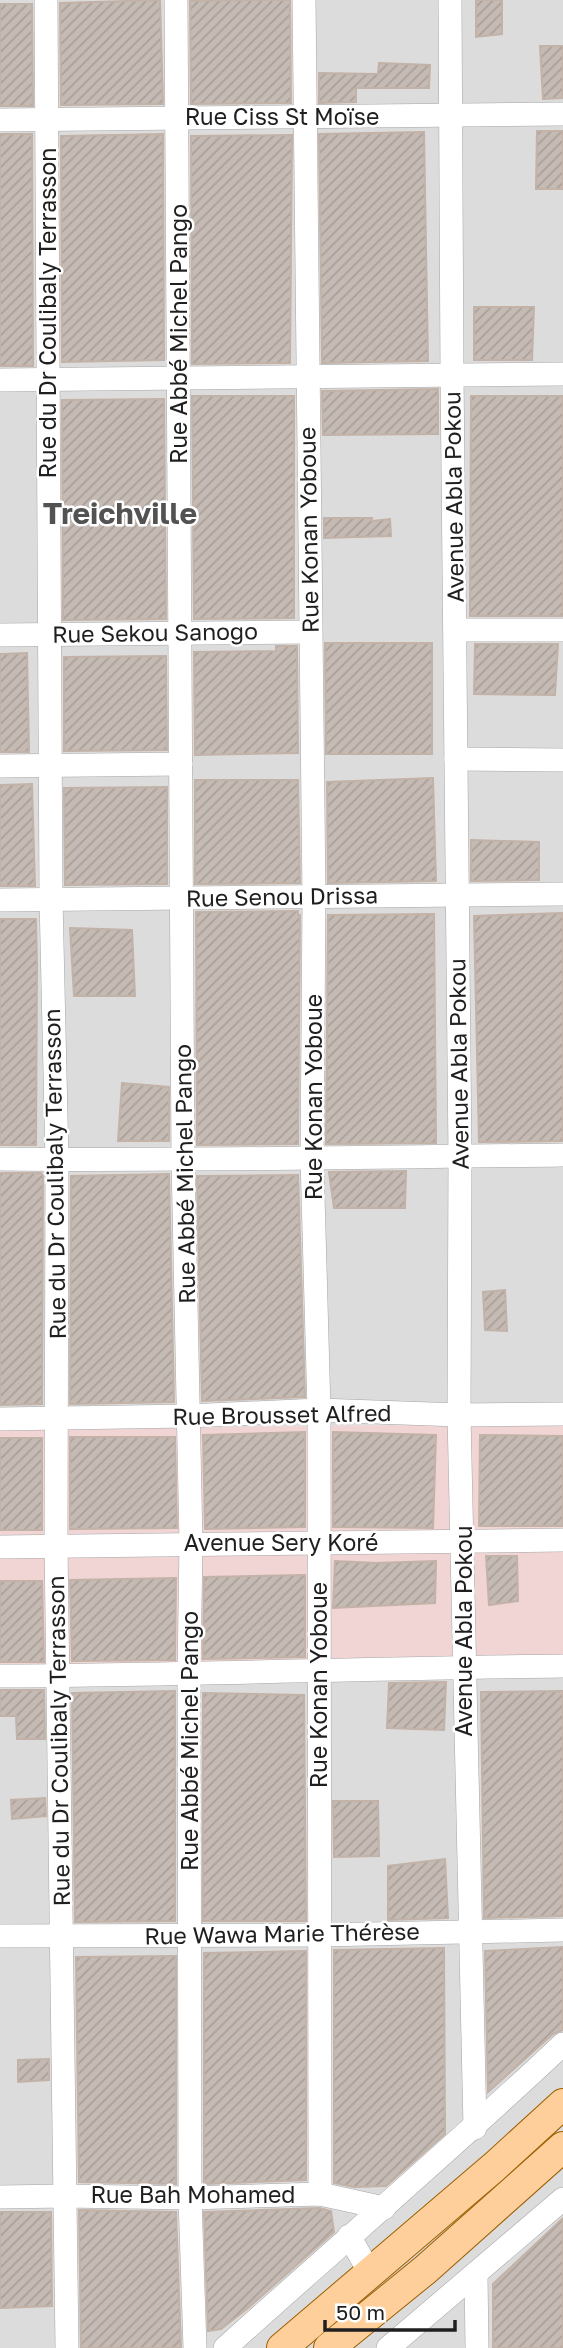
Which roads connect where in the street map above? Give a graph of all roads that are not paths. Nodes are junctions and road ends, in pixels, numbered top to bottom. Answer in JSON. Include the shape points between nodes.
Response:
{"nodes":[{"id":1,"x":46,"y":0,"type":"edge"},
{"id":2,"x":176,"y":0,"type":"edge"},
{"id":3,"x":303,"y":0,"type":"edge"},
{"id":4,"x":450,"y":0,"type":"edge"},
{"id":5,"x":563,"y":114,"type":"edge"},
{"id":6,"x":304,"y":116,"type":"junction"},
{"id":7,"x":451,"y":116,"type":"junction"},
{"id":8,"x":177,"y":118,"type":"junction"},
{"id":9,"x":46,"y":119,"type":"junction"},
{"id":10,"x":0,"y":120,"type":"edge"},
{"id":11,"x":452,"y":374,"type":"junction"},
{"id":12,"x":563,"y":374,"type":"edge"},
{"id":13,"x":307,"y":376,"type":"junction"},
{"id":14,"x":180,"y":378,"type":"junction"},
{"id":15,"x":0,"y":380,"type":"edge"},
{"id":16,"x":48,"y":380,"type":"junction"},
{"id":17,"x":456,"y":630,"type":"junction"},
{"id":18,"x":563,"y":630,"type":"edge"},
{"id":19,"x":310,"y":632,"type":"junction"},
{"id":20,"x":180,"y":633,"type":"junction"},
{"id":21,"x":50,"y":634,"type":"junction"},
{"id":22,"x":0,"y":635,"type":"edge"},
{"id":23,"x":456,"y":759,"type":"junction"},
{"id":24,"x":563,"y":760,"type":"edge"},
{"id":25,"x":181,"y":764,"type":"junction"},
{"id":26,"x":0,"y":766,"type":"edge"},
{"id":27,"x":51,"y":766,"type":"junction"},
{"id":28,"x":457,"y":894,"type":"junction"},
{"id":29,"x":563,"y":894,"type":"edge"},
{"id":30,"x":314,"y":897,"type":"junction"},
{"id":31,"x":182,"y":898,"type":"junction"},
{"id":32,"x":0,"y":900,"type":"edge"},
{"id":33,"x":51,"y":900,"type":"junction"},
{"id":34,"x":563,"y":1155,"type":"edge"},
{"id":35,"x":460,"y":1156,"type":"junction"},
{"id":36,"x":312,"y":1158,"type":"junction"},
{"id":37,"x":0,"y":1160,"type":"edge"},
{"id":38,"x":57,"y":1160,"type":"junction"},
{"id":39,"x":183,"y":1160,"type":"junction"},
{"id":40,"x":319,"y":1410,"type":"junction"},
{"id":41,"x":563,"y":1414,"type":"edge"},
{"id":42,"x":459,"y":1415,"type":"junction"},
{"id":43,"x":188,"y":1416,"type":"junction"},
{"id":44,"x":0,"y":1419,"type":"edge"},
{"id":45,"x":57,"y":1419,"type":"junction"},
{"id":46,"x":563,"y":1540,"type":"edge"},
{"id":47,"x":318,"y":1541,"type":"junction"},
{"id":48,"x":461,"y":1541,"type":"junction"},
{"id":49,"x":191,"y":1543,"type":"junction"},
{"id":50,"x":56,"y":1545,"type":"junction"},
{"id":51,"x":0,"y":1547,"type":"edge"},
{"id":52,"x":563,"y":1666,"type":"edge"},
{"id":53,"x":463,"y":1667,"type":"junction"},
{"id":54,"x":318,"y":1669,"type":"junction"},
{"id":55,"x":59,"y":1675,"type":"junction"},
{"id":56,"x":189,"y":1675,"type":"junction"},
{"id":57,"x":0,"y":1676,"type":"edge"},
{"id":58,"x":563,"y":1930,"type":"edge"},
{"id":59,"x":469,"y":1931,"type":"junction"},
{"id":60,"x":191,"y":1934,"type":"junction"},
{"id":61,"x":320,"y":1935,"type":"junction"},
{"id":62,"x":0,"y":1936,"type":"edge"},
{"id":63,"x":61,"y":1936,"type":"junction"},
{"id":64,"x":563,"y":2044,"type":"edge"},
{"id":65,"x":563,"y":2104,"type":"edge"},
{"id":66,"x":475,"y":2128,"type":"junction"},
{"id":67,"x":563,"y":2147,"type":"edge"},
{"id":68,"x":320,"y":2194,"type":"junction"},
{"id":69,"x":66,"y":2196,"type":"junction"},
{"id":70,"x":0,"y":2197,"type":"edge"},
{"id":71,"x":190,"y":2198,"type":"junction"},
{"id":72,"x":563,"y":2199,"type":"edge"},
{"id":73,"x":384,"y":2208,"type":"junction"},
{"id":74,"x":349,"y":2236,"type":"junction"},
{"id":75,"x":369,"y":2272,"type":"junction"},
{"id":76,"x":475,"y":2275,"type":"junction"},
{"id":77,"x":67,"y":2348,"type":"edge"},
{"id":78,"x":195,"y":2348,"type":"edge"},
{"id":79,"x":225,"y":2348,"type":"edge"},
{"id":80,"x":282,"y":2348,"type":"edge"},
{"id":81,"x":329,"y":2348,"type":"edge"},
{"id":82,"x":388,"y":2348,"type":"edge"},
{"id":83,"x":477,"y":2348,"type":"edge"}],
"edges":[{"from":1,"to":9,"type":"street","name":"Rue du Dr Coulibaly Terrasson"},
{"from":2,"to":8,"type":"street","name":"Rue Abbé Michel Pango"},
{"from":3,"to":6,"type":"street","name":"Rue Konan Yoboue"},
{"from":4,"to":7,"type":"street","name":"Avenue Abla Pokou"},
{"from":5,"to":7,"type":"street","name":"Rue Ciss St Moïse"},
{"from":6,"to":7,"type":"street","name":"Rue Ciss St Moïse"},
{"from":6,"to":8,"type":"street","name":"Rue Ciss St Moïse"},
{"from":6,"to":13,"type":"street","name":"Rue Konan Yoboue"},
{"from":7,"to":11,"type":"street","name":"Avenue Abla Pokou"},
{"from":8,"to":9,"type":"street","name":"Rue Ciss St Moïse"},
{"from":8,"to":14,"type":"street","name":"Rue Abbé Michel Pango"},
{"from":9,"to":10,"type":"street","name":"Rue Ciss St Moïse"},
{"from":9,"to":16,"type":"street","name":"Rue du Dr Coulibaly Terrasson"},
{"from":11,"to":12,"type":"street"},
{"from":11,"to":13,"type":"street"},
{"from":11,"to":17,"type":"street","name":"Avenue Abla Pokou"},
{"from":13,"to":14,"type":"street"},
{"from":13,"to":19,"type":"street","name":"Rue Konan Yoboue"},
{"from":14,"to":16,"type":"street"},
{"from":14,"to":20,"type":"street","name":"Rue Abbé Michel Pango"},
{"from":15,"to":16,"type":"street"},
{"from":16,"to":21,"type":"street","name":"Rue du Dr Coulibaly Terrasson"},
{"from":17,"to":18,"type":"street"},
{"from":17,"to":23,"type":"street","name":"Avenue Abla Pokou"},
{"from":19,"to":20,"type":"street","name":"Rue Sekou Sanogo"},
{"from":19,"to":30,"type":"street","name":"Rue Konan Yoboue"},
{"from":20,"to":21,"type":"street","name":"Rue Sekou Sanogo"},
{"from":20,"to":25,"type":"street","name":"Rue Abbé Michel Pango"},
{"from":21,"to":22,"type":"street","name":"Rue Sekou Sanogo"},
{"from":21,"to":27,"type":"street","name":"Rue du Dr Coulibaly Terrasson"},
{"from":23,"to":24,"type":"street"},
{"from":23,"to":28,"type":"street","name":"Avenue Abla Pokou"},
{"from":25,"to":27,"type":"street"},
{"from":25,"to":31,"type":"street","name":"Rue Abbé Michel Pango"},
{"from":26,"to":27,"type":"street"},
{"from":27,"to":33,"type":"street","name":"Rue du Dr Coulibaly Terrasson"},
{"from":28,"to":29,"type":"street","name":"Rue Senou Drissa"},
{"from":28,"to":30,"type":"street","name":"Rue Senou Drissa"},
{"from":28,"to":35,"type":"street","name":"Avenue Abla Pokou"},
{"from":30,"to":31,"type":"street","name":"Rue Senou Drissa"},
{"from":30,"to":36,"type":"street","name":"Rue Konan Yoboue"},
{"from":31,"to":33,"type":"street","name":"Rue Senou Drissa"},
{"from":31,"to":39,"type":"street","name":"Rue Abbé Michel Pango"},
{"from":32,"to":33,"type":"street","name":"Rue Senou Drissa"},
{"from":33,"to":38,"type":"street","name":"Rue du Dr Coulibaly Terrasson"},
{"from":34,"to":35,"type":"street"},
{"from":35,"to":36,"type":"street"},
{"from":35,"to":42,"type":"street","name":"Avenue Abla Pokou"},
{"from":36,"to":39,"type":"street"},
{"from":36,"to":40,"type":"street","name":"Rue Konan Yoboue"},
{"from":37,"to":38,"type":"street"},
{"from":38,"to":39,"type":"street"},
{"from":38,"to":45,"type":"street","name":"Rue du Dr Coulibaly Terrasson"},
{"from":39,"to":43,"type":"street","name":"Rue Abbé Michel Pango"},
{"from":40,"to":42,"type":"street","name":"Rue Brousset Alfred"},
{"from":40,"to":43,"type":"street","name":"Rue Brousset Alfred"},
{"from":40,"to":47,"type":"street","name":"Rue Konan Yoboue"},
{"from":41,"to":42,"type":"street","name":"Rue Brousset Alfred"},
{"from":42,"to":48,"type":"street","name":"Avenue Abla Pokou"},
{"from":43,"to":45,"type":"street","name":"Rue Brousset Alfred"},
{"from":43,"to":49,"type":"street","name":"Rue Abbé Michel Pango"},
{"from":44,"to":45,"type":"street","name":"Rue Brousset Alfred"},
{"from":45,"to":50,"type":"street","name":"Rue du Dr Coulibaly Terrasson"},
{"from":46,"to":48,"type":"street","name":"Avenue Sery Koré"},
{"from":47,"to":48,"type":"street","name":"Avenue Sery Koré"},
{"from":47,"to":49,"type":"street","name":"Avenue Sery Koré"},
{"from":47,"to":54,"type":"street","name":"Rue Konan Yoboue"},
{"from":48,"to":53,"type":"street","name":"Avenue Abla Pokou"},
{"from":49,"to":50,"type":"street","name":"Avenue Sery Koré"},
{"from":49,"to":56,"type":"street","name":"Rue Abbé Michel Pango"},
{"from":50,"to":51,"type":"street","name":"Avenue Sery Koré"},
{"from":50,"to":55,"type":"street","name":"Rue du Dr Coulibaly Terrasson"},
{"from":52,"to":53,"type":"street"},
{"from":53,"to":54,"type":"street"},
{"from":53,"to":59,"type":"street","name":"Avenue Abla Pokou"},
{"from":54,"to":56,"type":"street"},
{"from":54,"to":61,"type":"street","name":"Rue Konan Yoboue"},
{"from":55,"to":56,"type":"street"},
{"from":55,"to":57,"type":"street"},
{"from":55,"to":63,"type":"street","name":"Rue du Dr Coulibaly Terrasson"},
{"from":56,"to":60,"type":"street","name":"Rue Abbé Michel Pango"},
{"from":58,"to":59,"type":"street","name":"Rue Wawa Marie Thérèse"},
{"from":59,"to":61,"type":"street","name":"Rue Wawa Marie Thérèse"},
{"from":59,"to":66,"type":"street","name":"Avenue Abla Pokou"},
{"from":60,"to":61,"type":"street","name":"Rue Wawa Marie Thérèse"},
{"from":60,"to":63,"type":"street","name":"Rue Wawa Marie Thérèse"},
{"from":60,"to":71,"type":"street","name":"Rue Abbé Michel Pango"},
{"from":61,"to":68,"type":"street","name":"Rue Konan Yoboue"},
{"from":62,"to":63,"type":"street","name":"Rue Wawa Marie Thérèse"},
{"from":63,"to":69,"type":"street","name":"Rue du Dr Coulibaly Terrasson"},
{"from":64,"to":66,"type":"street"},
{"from":65,"to":75,"type":"main road"},
{"from":66,"to":73,"type":"street"},
{"from":67,"to":81,"type":"main road"},
{"from":68,"to":71,"type":"street","name":"Rue Bah Mohamed"},
{"from":68,"to":73,"type":"street","name":"Rue Bah Mohamed"},
{"from":69,"to":70,"type":"street","name":"Rue Bah Mohamed"},
{"from":69,"to":71,"type":"street","name":"Rue Bah Mohamed"},
{"from":69,"to":77,"type":"street","name":"Rue du Dr Coulibaly Terrasson"},
{"from":71,"to":78,"type":"street","name":"Rue Abbé Michel Pango"},
{"from":72,"to":76,"type":"street"},
{"from":73,"to":74,"type":"street"},
{"from":74,"to":75,"type":"street"},
{"from":74,"to":79,"type":"street"},
{"from":75,"to":80,"type":"main road"},
{"from":76,"to":82,"type":"street"},
{"from":76,"to":83,"type":"street"}]}
